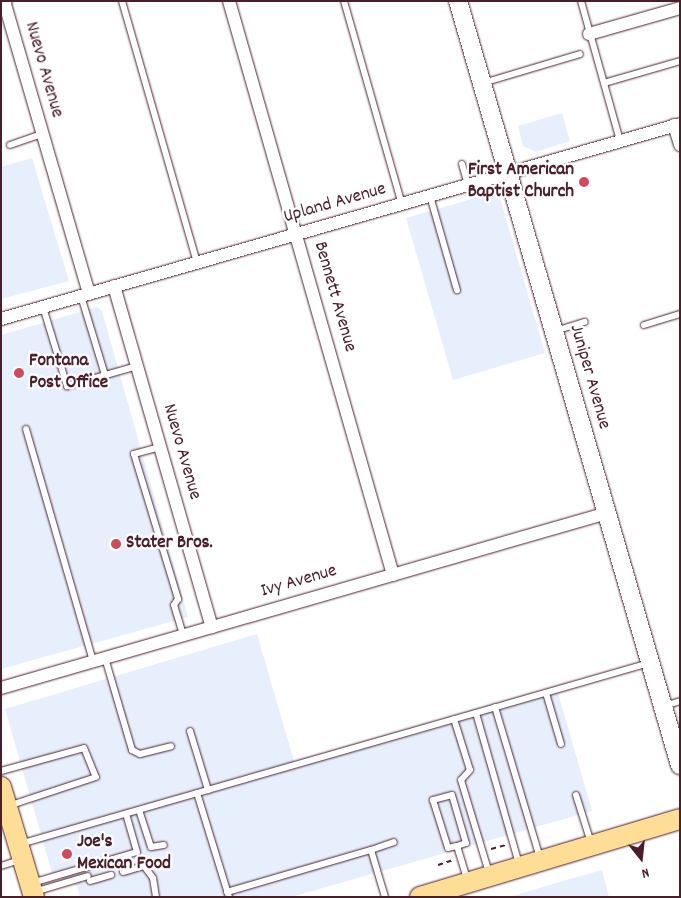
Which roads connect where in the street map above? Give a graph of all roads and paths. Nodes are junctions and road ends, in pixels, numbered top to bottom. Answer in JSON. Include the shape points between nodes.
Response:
{"nodes":[{"id":1,"x":3,"y":1,"type":"edge"},
{"id":2,"x":122,"y":1,"type":"edge"},
{"id":3,"x":229,"y":1,"type":"edge"},
{"id":4,"x":344,"y":1,"type":"edge"},
{"id":5,"x":458,"y":1,"type":"edge"},
{"id":6,"x":581,"y":1,"type":"edge"},
{"id":7,"x":680,"y":8,"type":"edge"},
{"id":8,"x":589,"y":34,"type":"junction"},
{"id":9,"x":580,"y":54,"type":"dead end"},
{"id":10,"x":680,"y":61,"type":"edge"},
{"id":11,"x":482,"y":83,"type":"junction"},
{"id":12,"x":604,"y":83,"type":"junction"},
{"id":13,"x":677,"y":124,"type":"edge"},
{"id":14,"x":42,"y":134,"type":"junction"},
{"id":15,"x":620,"y":141,"type":"junction"},
{"id":16,"x":10,"y":145,"type":"dead end"},
{"id":17,"x":680,"y":145,"type":"edge"},
{"id":18,"x":462,"y":164,"type":"dead end"},
{"id":19,"x":508,"y":174,"type":"junction"},
{"id":20,"x":468,"y":185,"type":"junction"},
{"id":21,"x":430,"y":196,"type":"junction"},
{"id":22,"x":402,"y":204,"type":"junction"},
{"id":23,"x":297,"y":234,"type":"junction"},
{"id":24,"x":197,"y":263,"type":"junction"},
{"id":25,"x":114,"y":286,"type":"junction"},
{"id":26,"x":457,"y":290,"type":"dead end"},
{"id":27,"x":85,"y":295,"type":"junction"},
{"id":28,"x":43,"y":307,"type":"junction"},
{"id":29,"x":680,"y":314,"type":"edge"},
{"id":30,"x":1,"y":319,"type":"edge"},
{"id":31,"x":585,"y":322,"type":"dead end"},
{"id":32,"x":644,"y":325,"type":"dead end"},
{"id":33,"x":554,"y":331,"type":"junction"},
{"id":34,"x":137,"y":366,"type":"junction"},
{"id":35,"x":105,"y":375,"type":"junction"},
{"id":36,"x":26,"y":429,"type":"dead end"},
{"id":37,"x":160,"y":447,"type":"junction"},
{"id":38,"x":607,"y":513,"type":"junction"},
{"id":39,"x":393,"y":574,"type":"junction"},
{"id":40,"x":212,"y":627,"type":"junction"},
{"id":41,"x":183,"y":635,"type":"junction"},
{"id":42,"x":99,"y":659,"type":"junction"},
{"id":43,"x":650,"y":662,"type":"junction"},
{"id":44,"x":1,"y":688,"type":"edge"},
{"id":45,"x":546,"y":692,"type":"junction"},
{"id":46,"x":680,"y":701,"type":"edge"},
{"id":47,"x":663,"y":706,"type":"junction"},
{"id":48,"x":495,"y":707,"type":"junction"},
{"id":49,"x":476,"y":713,"type":"junction"},
{"id":50,"x":454,"y":719,"type":"junction"},
{"id":51,"x":190,"y":731,"type":"dead end"},
{"id":52,"x":561,"y":744,"type":"dead end"},
{"id":53,"x":170,"y":746,"type":"dead end"},
{"id":54,"x":680,"y":765,"type":"edge"},
{"id":55,"x":1,"y":771,"type":"edge"},
{"id":56,"x":208,"y":790,"type":"junction"},
{"id":57,"x":197,"y":793,"type":"junction"},
{"id":58,"x":576,"y":794,"type":"dead end"},
{"id":59,"x":4,"y":797,"type":"edge"},
{"id":60,"x":139,"y":810,"type":"junction"},
{"id":61,"x":126,"y":814,"type":"junction"},
{"id":62,"x":680,"y":819,"type":"edge"},
{"id":63,"x":394,"y":842,"type":"dead end"},
{"id":64,"x":164,"y":845,"type":"dead end"},
{"id":65,"x":457,"y":846,"type":"junction"},
{"id":66,"x":592,"y":846,"type":"junction"},
{"id":67,"x":370,"y":850,"type":"junction"},
{"id":68,"x":21,"y":852,"type":"junction"},
{"id":69,"x":541,"y":861,"type":"junction"},
{"id":70,"x":1,"y":866,"type":"edge"},
{"id":71,"x":520,"y":867,"type":"junction"},
{"id":72,"x":123,"y":872,"type":"dead end"},
{"id":73,"x":111,"y":875,"type":"dead end"},
{"id":74,"x":490,"y":876,"type":"junction"},
{"id":75,"x":468,"y":883,"type":"junction"},
{"id":76,"x":33,"y":891,"type":"edge"},
{"id":77,"x":228,"y":894,"type":"edge"},
{"id":78,"x":156,"y":897,"type":"edge"},
{"id":79,"x":385,"y":897,"type":"edge"},
{"id":80,"x":420,"y":897,"type":"edge"}],
"edges":[{"from":1,"to":14,"type":"street","name":"Nuevo Avenue"},
{"from":2,"to":24,"type":"lane"},
{"from":3,"to":23,"type":"street","name":"Bennett Avenue"},
{"from":4,"to":22,"type":"lane"},
{"from":5,"to":11,"type":"street","name":"Juniper Avenue"},
{"from":6,"to":8,"type":"lane"},
{"from":7,"to":8,"type":"street"},
{"from":8,"to":12,"type":"lane"},
{"from":9,"to":11,"type":"lane"},
{"from":10,"to":12,"type":"lane"},
{"from":11,"to":19,"type":"street","name":"Juniper Avenue"},
{"from":12,"to":15,"type":"lane"},
{"from":13,"to":15,"type":"street","name":"Upland Avenue"},
{"from":13,"to":17,"type":"street"},
{"from":14,"to":16,"type":"lane"},
{"from":14,"to":27,"type":"street","name":"Nuevo Avenue"},
{"from":15,"to":19,"type":"street","name":"Upland Avenue"},
{"from":18,"to":20,"type":"lane"},
{"from":19,"to":20,"type":"street","name":"Upland Avenue"},
{"from":19,"to":33,"type":"street","name":"Juniper Avenue"},
{"from":20,"to":21,"type":"street","name":"Upland Avenue"},
{"from":21,"to":22,"type":"street","name":"Upland Avenue"},
{"from":21,"to":26,"type":"lane"},
{"from":22,"to":23,"type":"street","name":"Upland Avenue"},
{"from":23,"to":24,"type":"street","name":"Upland Avenue"},
{"from":23,"to":39,"type":"street","name":"Bennett Avenue"},
{"from":24,"to":25,"type":"street","name":"Upland Avenue"},
{"from":25,"to":27,"type":"street","name":"Upland Avenue"},
{"from":25,"to":34,"type":"street","name":"Nuevo Avenue"},
{"from":27,"to":28,"type":"street","name":"Upland Avenue"},
{"from":27,"to":35,"type":"lane"},
{"from":28,"to":30,"type":"street","name":"Upland Avenue"},
{"from":28,"to":35,"type":"lane","via":[[67,386]]},
{"from":29,"to":32,"type":"lane"},
{"from":31,"to":33,"type":"lane"},
{"from":33,"to":38,"type":"street","name":"Juniper Avenue"},
{"from":34,"to":35,"type":"lane"},
{"from":34,"to":37,"type":"street","name":"Nuevo Avenue"},
{"from":36,"to":42,"type":"lane"},
{"from":37,"to":40,"type":"street","name":"Nuevo Avenue"},
{"from":37,"to":41,"type":"lane","via":[[134,454],[178,599],[174,604]]},
{"from":38,"to":39,"type":"street","name":"Ivy Avenue"},
{"from":38,"to":43,"type":"street","name":"Juniper Avenue"},
{"from":39,"to":40,"type":"street","name":"Ivy Avenue"},
{"from":40,"to":41,"type":"street","name":"Ivy Avenue"},
{"from":41,"to":42,"type":"street","name":"Ivy Avenue"},
{"from":42,"to":44,"type":"street","name":"Ivy Avenue"},
{"from":42,"to":53,"type":"lane","via":[[132,750],[140,754]]},
{"from":43,"to":45,"type":"lane"},
{"from":43,"to":47,"type":"street","name":"Juniper Avenue"},
{"from":45,"to":48,"type":"lane"},
{"from":45,"to":52,"type":"lane"},
{"from":46,"to":47,"type":"lane"},
{"from":47,"to":54,"type":"street","name":"Juniper Avenue"},
{"from":48,"to":49,"type":"lane"},
{"from":48,"to":69,"type":"lane"},
{"from":49,"to":50,"type":"lane"},
{"from":49,"to":71,"type":"lane"},
{"from":50,"to":56,"type":"lane"},
{"from":50,"to":74,"type":"lane","via":[[470,770],[461,780]]},
{"from":51,"to":56,"type":"lane"},
{"from":55,"to":59,"type":"lane","via":[[84,748],[96,777]]},
{"from":56,"to":57,"type":"lane"},
{"from":57,"to":60,"type":"lane"},
{"from":57,"to":77,"type":"lane"},
{"from":58,"to":66,"type":"lane"},
{"from":59,"to":68,"type":"main road"},
{"from":60,"to":61,"type":"lane"},
{"from":60,"to":64,"type":"lane","via":[[151,847]]},
{"from":61,"to":68,"type":"lane"},
{"from":61,"to":76,"type":"lane","via":[[137,852]]},
{"from":62,"to":66,"type":"main road"},
{"from":63,"to":67,"type":"lane"},
{"from":65,"to":65,"type":"lane","via":[[448,848],[433,800],[452,795],[466,843]]},
{"from":65,"to":75,"type":"lane"},
{"from":66,"to":69,"type":"main road"},
{"from":67,"to":77,"type":"lane"},
{"from":67,"to":79,"type":"lane"},
{"from":68,"to":70,"type":"lane"},
{"from":68,"to":76,"type":"main road"},
{"from":69,"to":71,"type":"main road"},
{"from":71,"to":74,"type":"main road"},
{"from":72,"to":78,"type":"lane","via":[[144,866],[152,878]]},
{"from":73,"to":76,"type":"lane"},
{"from":74,"to":75,"type":"main road"},
{"from":75,"to":80,"type":"main road"}]}
